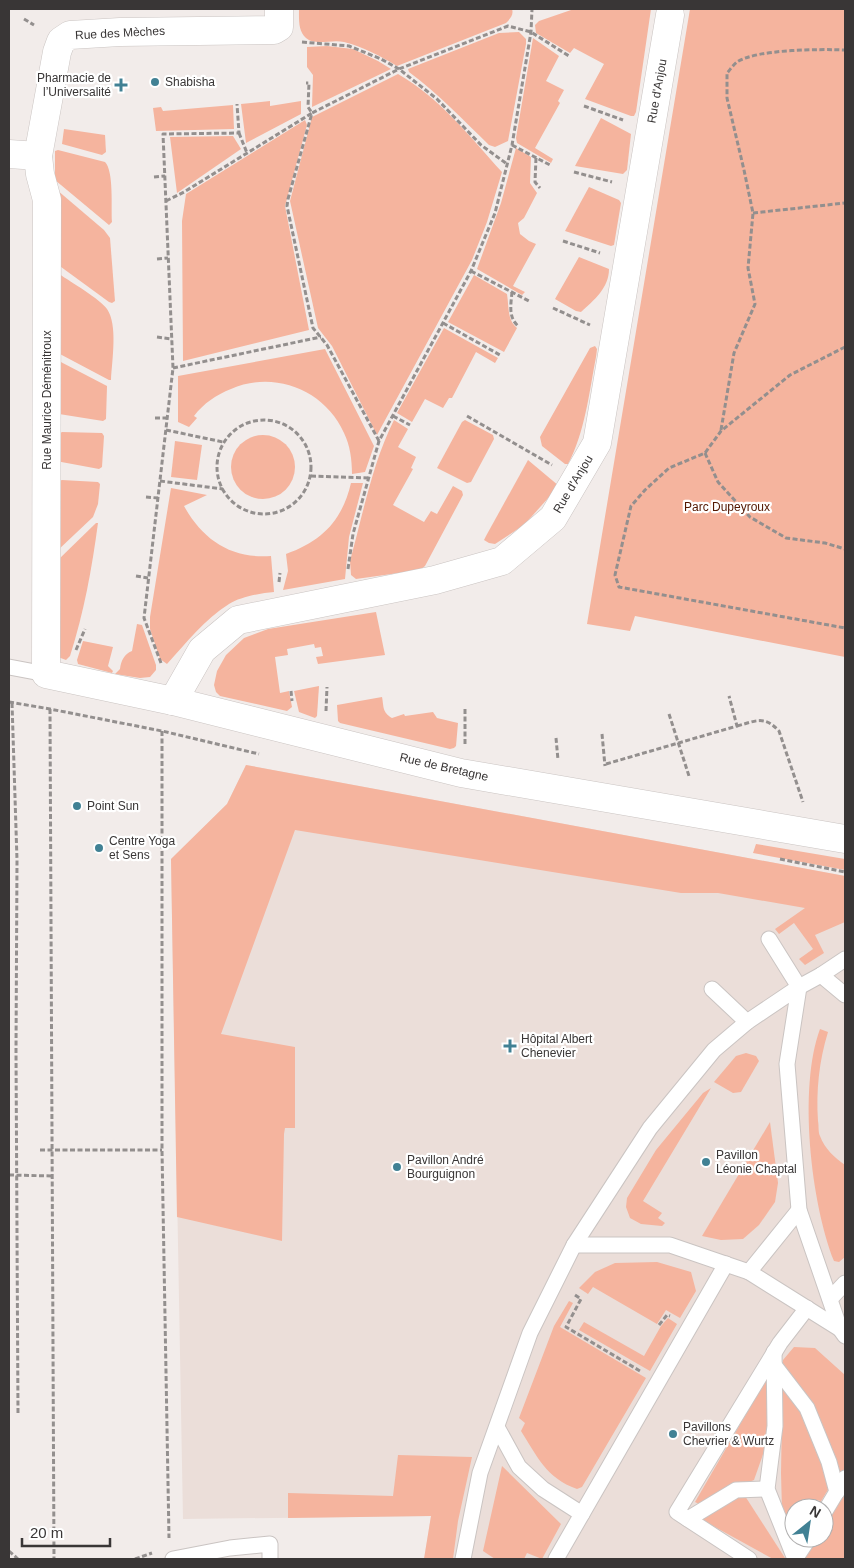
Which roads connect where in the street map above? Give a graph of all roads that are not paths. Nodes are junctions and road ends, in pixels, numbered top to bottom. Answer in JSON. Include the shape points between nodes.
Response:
{"nodes":[{"id":1,"x":279,"y":9,"type":"edge"},
{"id":2,"x":670,"y":15,"type":"dead end"},
{"id":3,"x":9,"y":154,"type":"edge"},
{"id":4,"x":38,"y":156,"type":"junction"},
{"id":5,"x":9,"y":667,"type":"edge"},
{"id":6,"x":46,"y":674,"type":"junction"},
{"id":7,"x":173,"y":701,"type":"junction"},
{"id":8,"x":845,"y":839,"type":"edge"},
{"id":9,"x":769,"y":939,"type":"dead end"},
{"id":10,"x":845,"y":959,"type":"edge"},
{"id":11,"x":821,"y":975,"type":"junction"},
{"id":12,"x":799,"y":987,"type":"junction"},
{"id":13,"x":712,"y":989,"type":"dead end"},
{"id":14,"x":845,"y":995,"type":"edge"},
{"id":15,"x":747,"y":1022,"type":"junction"},
{"id":16,"x":800,"y":1210,"type":"junction"},
{"id":17,"x":574,"y":1245,"type":"junction"},
{"id":18,"x":726,"y":1264,"type":"junction"},
{"id":19,"x":749,"y":1272,"type":"junction"},
{"id":20,"x":845,"y":1283,"type":"edge"},
{"id":21,"x":830,"y":1299,"type":"junction"},
{"id":22,"x":807,"y":1308,"type":"junction"},
{"id":23,"x":843,"y":1333,"type":"edge"},
{"id":24,"x":774,"y":1359,"type":"junction"},
{"id":25,"x":497,"y":1427,"type":"junction"},
{"id":26,"x":845,"y":1478,"type":"edge"},
{"id":27,"x":767,"y":1489,"type":"junction"},
{"id":28,"x":837,"y":1492,"type":"junction"},
{"id":29,"x":833,"y":1498,"type":"edge"},
{"id":30,"x":582,"y":1514,"type":"junction"},
{"id":31,"x":688,"y":1519,"type":"junction"},
{"id":32,"x":802,"y":1548,"type":"edge"},
{"id":33,"x":171,"y":1553,"type":"edge"},
{"id":34,"x":230,"y":1554,"type":"edge"},
{"id":35,"x":270,"y":1559,"type":"edge"},
{"id":36,"x":464,"y":1559,"type":"edge"},
{"id":37,"x":556,"y":1559,"type":"edge"},
{"id":38,"x":749,"y":1559,"type":"edge"},
{"id":39,"x":795,"y":1559,"type":"edge"}],
"edges":[{"from":1,"to":4,"type":"street","name":"Rue des Mèches","via":[[279,27],[274,30],[70,35],[61,41],[57,52]]},
{"from":2,"to":7,"type":"street","name":"Rue d'Anjou","via":[[597,443],[553,518],[502,561],[435,580],[238,620],[202,650]]},
{"from":3,"to":4,"type":"street"},
{"from":4,"to":6,"type":"street","name":"Rue Maurice Déménitroux","via":[[47,200]]},
{"from":5,"to":6,"type":"lane"},
{"from":6,"to":7,"type":"street","name":"Rue de Bretagne"},
{"from":7,"to":8,"type":"street","name":"Rue de Bretagne","via":[[461,773]]},
{"from":9,"to":12,"type":"lane"},
{"from":10,"to":11,"type":"lane"},
{"from":11,"to":12,"type":"lane"},
{"from":11,"to":14,"type":"lane"},
{"from":12,"to":15,"type":"lane"},
{"from":12,"to":16,"type":"lane","via":[[787,1064]]},
{"from":13,"to":15,"type":"lane"},
{"from":15,"to":17,"type":"lane","via":[[714,1050],[650,1128]]},
{"from":16,"to":19,"type":"lane"},
{"from":16,"to":21,"type":"lane"},
{"from":17,"to":18,"type":"lane","via":[[670,1244]]},
{"from":17,"to":25,"type":"lane","via":[[530,1333]]},
{"from":18,"to":19,"type":"lane"},
{"from":18,"to":30,"type":"lane"},
{"from":19,"to":22,"type":"lane"},
{"from":20,"to":21,"type":"lane"},
{"from":21,"to":23,"type":"lane"},
{"from":22,"to":23,"type":"lane"},
{"from":22,"to":24,"type":"lane"},
{"from":24,"to":27,"type":"lane","via":[[775,1426]]},
{"from":24,"to":28,"type":"lane","via":[[807,1408],[829,1462]]},
{"from":24,"to":31,"type":"lane","via":[[677,1512]]},
{"from":25,"to":30,"type":"lane","via":[[519,1466],[543,1489]]},
{"from":25,"to":36,"type":"lane","via":[[480,1473]]},
{"from":26,"to":28,"type":"lane"},
{"from":27,"to":31,"type":"lane","via":[[736,1490]]},
{"from":27,"to":39,"type":"lane"},
{"from":28,"to":29,"type":"lane"},
{"from":30,"to":37,"type":"lane"},
{"from":31,"to":38,"type":"lane"},
{"from":32,"to":39,"type":"lane"},
{"from":33,"to":34,"type":"lane"},
{"from":34,"to":35,"type":"lane","via":[[270,1544]]}]}
